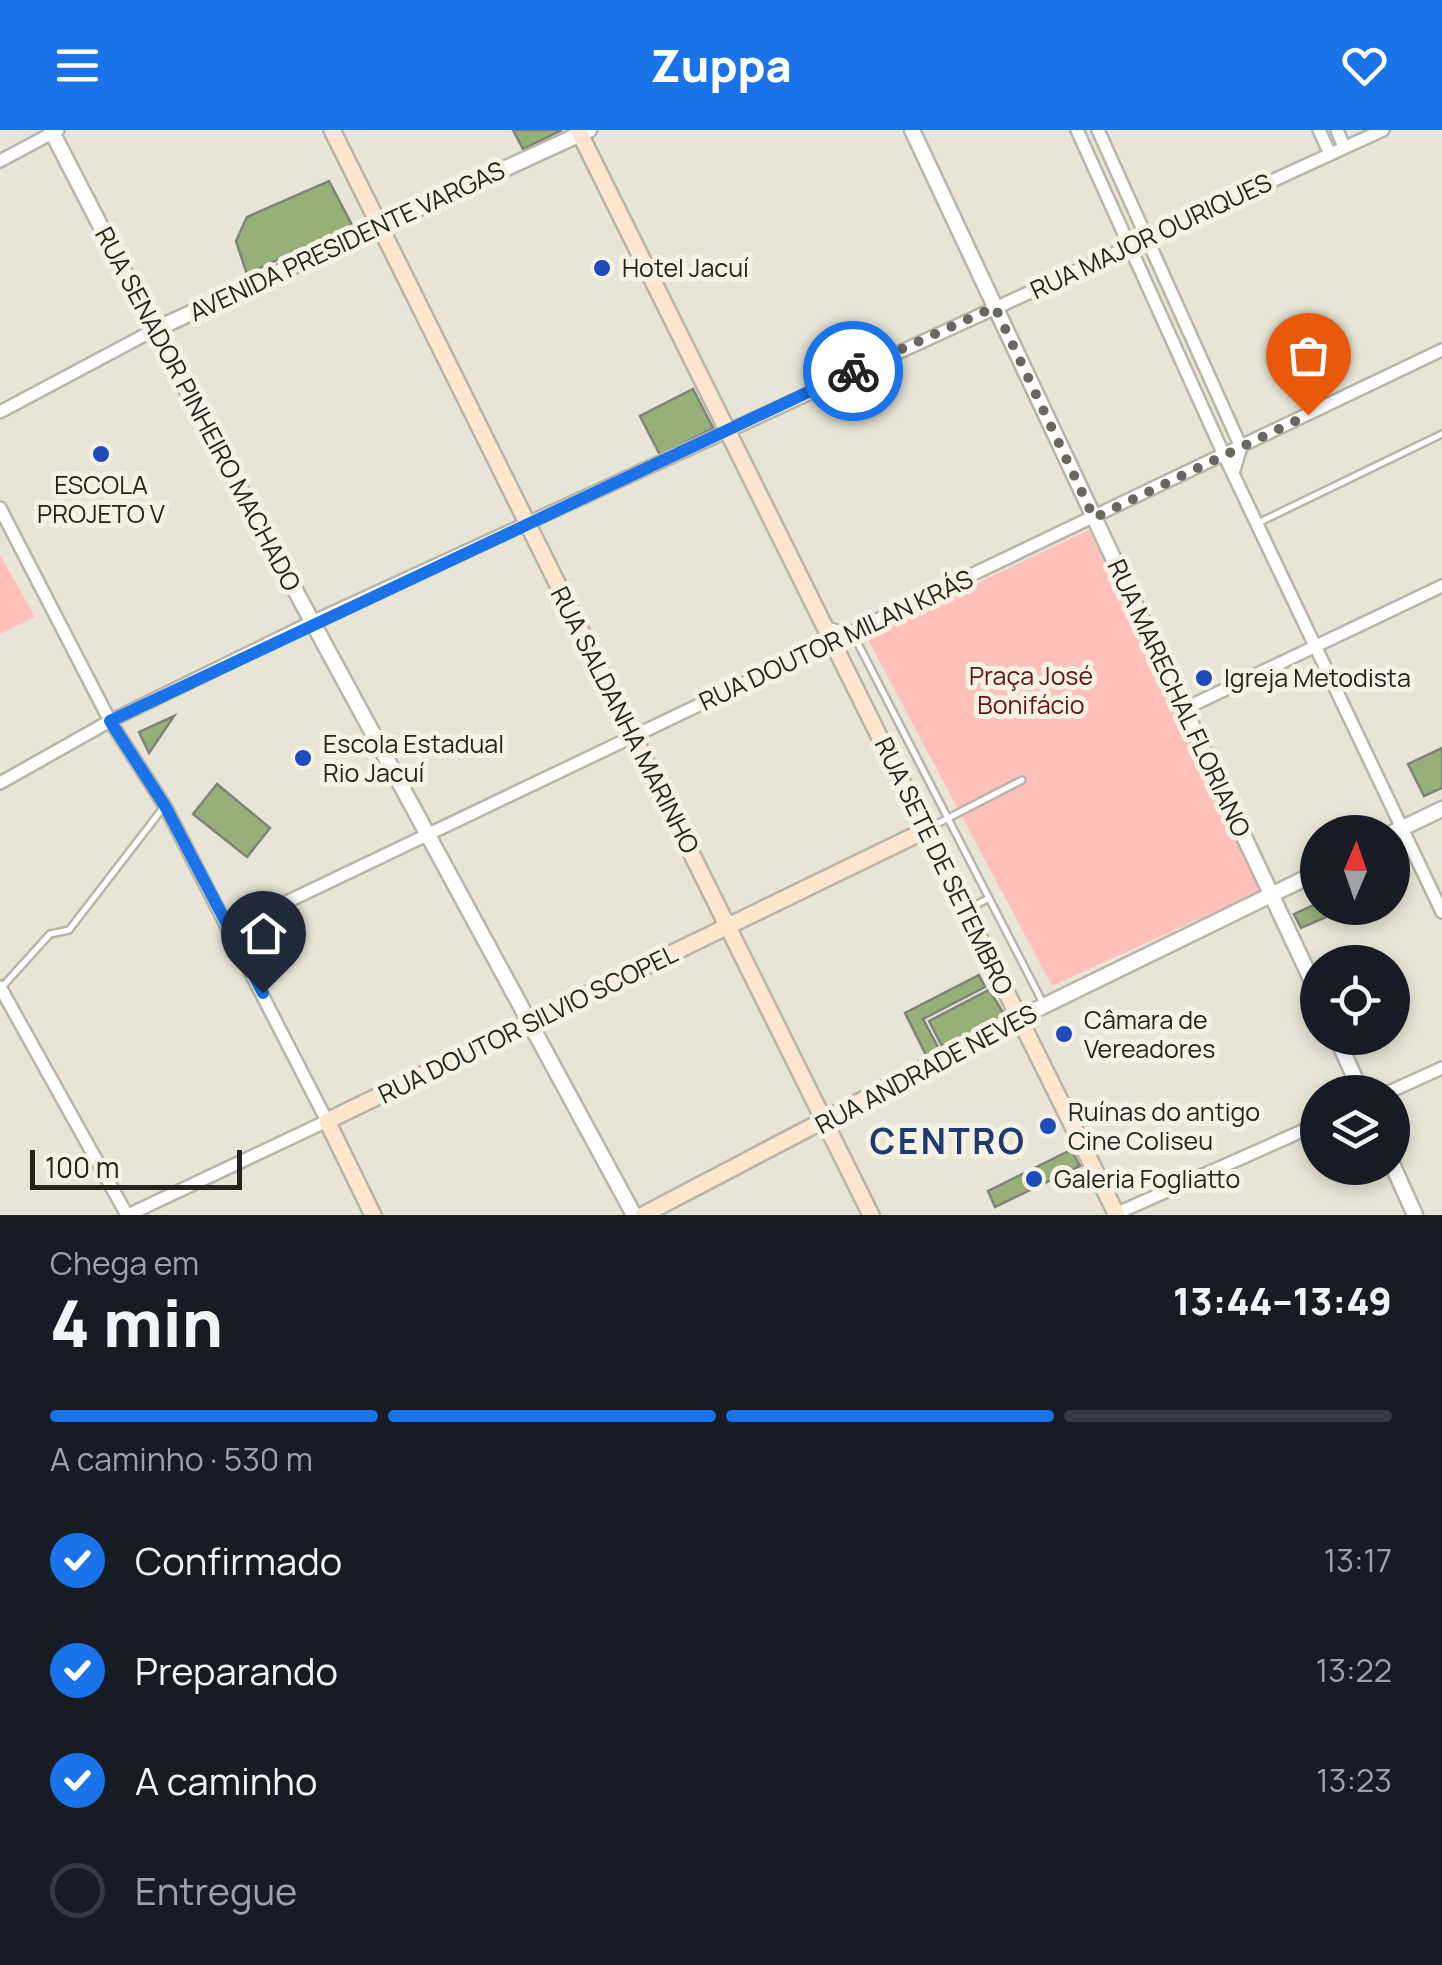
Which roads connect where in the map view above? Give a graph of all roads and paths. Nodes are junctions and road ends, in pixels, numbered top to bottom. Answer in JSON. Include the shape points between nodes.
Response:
{"nodes":[{"id":1,"x":332,"y":130,"type":"edge"},
{"id":2,"x":912,"y":130,"type":"edge"},
{"id":3,"x":1077,"y":130,"type":"edge"},
{"id":4,"x":1098,"y":130,"type":"edge"},
{"id":5,"x":1319,"y":130,"type":"edge"},
{"id":6,"x":1337,"y":130,"type":"edge"},
{"id":7,"x":1383,"y":130,"type":"edge"},
{"id":8,"x":54,"y":131,"type":"edge"},
{"id":9,"x":583,"y":132,"type":"edge"},
{"id":10,"x":1344,"y":148,"type":"junction"},
{"id":11,"x":1330,"y":154,"type":"junction"},
{"id":12,"x":0,"y":160,"type":"edge"},
{"id":13,"x":380,"y":224,"type":"junction"},
{"id":14,"x":1146,"y":237,"type":"junction"},
{"id":15,"x":1130,"y":245,"type":"junction"},
{"id":16,"x":1171,"y":292,"type":"junction"},
{"id":17,"x":1154,"y":298,"type":"junction"},
{"id":18,"x":995,"y":307,"type":"junction"},
{"id":19,"x":154,"y":330,"type":"junction"},
{"id":20,"x":1442,"y":351,"type":"edge"},
{"id":21,"x":1208,"y":374,"type":"junction"},
{"id":22,"x":1192,"y":382,"type":"junction"},
{"id":23,"x":0,"y":412,"type":"edge"},
{"id":24,"x":727,"y":429,"type":"junction"},
{"id":25,"x":1442,"y":434,"type":"edge"},
{"id":26,"x":1241,"y":447,"type":"junction"},
{"id":27,"x":1224,"y":455,"type":"junction"},
{"id":28,"x":1234,"y":473,"type":"junction"},
{"id":29,"x":0,"y":508,"type":"edge"},
{"id":30,"x":1094,"y":518,"type":"junction"},
{"id":31,"x":527,"y":523,"type":"junction"},
{"id":32,"x":1258,"y":523,"type":"junction"},
{"id":33,"x":1442,"y":586,"type":"edge"},
{"id":34,"x":312,"y":622,"type":"junction"},
{"id":35,"x":824,"y":624,"type":"junction"},
{"id":36,"x":852,"y":632,"type":"junction"},
{"id":37,"x":832,"y":641,"type":"junction"},
{"id":38,"x":1316,"y":647,"type":"junction"},
{"id":39,"x":889,"y":703,"type":"junction"},
{"id":40,"x":1184,"y":709,"type":"junction"},
{"id":41,"x":868,"y":712,"type":"junction"},
{"id":42,"x":110,"y":721,"type":"junction"},
{"id":43,"x":634,"y":736,"type":"junction"},
{"id":44,"x":1022,"y":780,"type":"dead end"},
{"id":45,"x":0,"y":782,"type":"edge"},
{"id":46,"x":165,"y":806,"type":"junction"},
{"id":47,"x":1442,"y":808,"type":"edge"},
{"id":48,"x":1391,"y":815,"type":"edge"},
{"id":49,"x":948,"y":818,"type":"junction"},
{"id":50,"x":1410,"y":825,"type":"edge"},
{"id":51,"x":926,"y":830,"type":"junction"},
{"id":52,"x":428,"y":836,"type":"junction"},
{"id":53,"x":1410,"y":853,"type":"edge"},
{"id":54,"x":1300,"y":881,"type":"edge"},
{"id":55,"x":1273,"y":894,"type":"junction"},
{"id":56,"x":989,"y":898,"type":"junction"},
{"id":57,"x":965,"y":910,"type":"junction"},
{"id":58,"x":1442,"y":912,"type":"edge"},
{"id":59,"x":728,"y":926,"type":"junction"},
{"id":60,"x":230,"y":929,"type":"junction"},
{"id":61,"x":1300,"y":954,"type":"edge"},
{"id":62,"x":0,"y":988,"type":"edge"},
{"id":63,"x":1044,"y":1006,"type":"junction"},
{"id":64,"x":1019,"y":1018,"type":"junction"},
{"id":65,"x":529,"y":1024,"type":"junction"},
{"id":66,"x":1442,"y":1068,"type":"edge"},
{"id":67,"x":1410,"y":1082,"type":"edge"},
{"id":68,"x":327,"y":1121,"type":"junction"},
{"id":69,"x":824,"y":1123,"type":"junction"},
{"id":70,"x":1300,"y":1132,"type":"edge"},
{"id":71,"x":1401,"y":1185,"type":"edge"},
{"id":72,"x":1115,"y":1214,"type":"edge"},
{"id":73,"x":127,"y":1215,"type":"edge"},
{"id":74,"x":373,"y":1215,"type":"edge"},
{"id":75,"x":634,"y":1215,"type":"edge"},
{"id":76,"x":643,"y":1215,"type":"edge"},
{"id":77,"x":871,"y":1215,"type":"edge"},
{"id":78,"x":1415,"y":1215,"type":"edge"}],
"edges":[{"from":1,"to":13,"type":"main road","name":"RUA SALDANHA MARINHO"},
{"from":2,"to":18,"type":"street","name":"RUA MARECHAL FLORIANO"},
{"from":3,"to":15,"type":"street"},
{"from":4,"to":14,"type":"street"},
{"from":5,"to":11,"type":"street"},
{"from":6,"to":10,"type":"street"},
{"from":7,"to":10,"type":"street","name":"RUA MAJOR OURIQUES"},
{"from":8,"to":12,"type":"street"},
{"from":8,"to":19,"type":"street","name":"RUA SENADOR PINHEIRO MACHADO"},
{"from":9,"to":13,"type":"street","name":"AVENIDA PRESIDENTE VARGAS"},
{"from":9,"to":24,"type":"main road","name":"RUA SETE DE SETEMBRO"},
{"from":10,"to":11,"type":"street","name":"RUA MAJOR OURIQUES"},
{"from":11,"to":14,"type":"street","name":"RUA MAJOR OURIQUES"},
{"from":13,"to":19,"type":"street","name":"AVENIDA PRESIDENTE VARGAS"},
{"from":13,"to":31,"type":"main road","name":"RUA SALDANHA MARINHO"},
{"from":14,"to":15,"type":"street","name":"RUA MAJOR OURIQUES"},
{"from":14,"to":16,"type":"street"},
{"from":15,"to":17,"type":"street"},
{"from":15,"to":18,"type":"street","name":"RUA MAJOR OURIQUES"},
{"from":16,"to":17,"type":"street"},
{"from":16,"to":21,"type":"street"},
{"from":17,"to":22,"type":"street"},
{"from":18,"to":24,"type":"street","name":"RUA MAJOR OURIQUES"},
{"from":18,"to":30,"type":"street","name":"RUA MARECHAL FLORIANO"},
{"from":19,"to":23,"type":"street","name":"AVENIDA PRESIDENTE VARGAS"},
{"from":19,"to":34,"type":"street","name":"RUA SENADOR PINHEIRO MACHADO"},
{"from":20,"to":26,"type":"street","name":"RUA DOUTOR MILAN KRÁS"},
{"from":21,"to":22,"type":"street"},
{"from":21,"to":26,"type":"street"},
{"from":22,"to":27,"type":"street"},
{"from":24,"to":31,"type":"street","name":"RUA MAJOR OURIQUES"},
{"from":24,"to":35,"type":"main road","name":"RUA SETE DE SETEMBRO"},
{"from":25,"to":32,"type":"lane"},
{"from":26,"to":27,"type":"street","name":"RUA DOUTOR MILAN KRÁS"},
{"from":26,"to":28,"type":"street"},
{"from":27,"to":28,"type":"street"},
{"from":27,"to":30,"type":"street","name":"RUA DOUTOR MILAN KRÁS"},
{"from":28,"to":32,"type":"street"},
{"from":29,"to":42,"type":"street"},
{"from":30,"to":36,"type":"street","name":"RUA DOUTOR MILAN KRÁS"},
{"from":30,"to":40,"type":"street","name":"RUA MARECHAL FLORIANO"},
{"from":31,"to":34,"type":"street","name":"RUA MAJOR OURIQUES"},
{"from":31,"to":43,"type":"main road","name":"RUA SALDANHA MARINHO"},
{"from":32,"to":38,"type":"street"},
{"from":33,"to":38,"type":"street"},
{"from":34,"to":42,"type":"street","name":"RUA MAJOR OURIQUES"},
{"from":34,"to":52,"type":"street","name":"RUA SENADOR PINHEIRO MACHADO"},
{"from":35,"to":36,"type":"lane"},
{"from":35,"to":37,"type":"main road","name":"RUA SETE DE SETEMBRO"},
{"from":36,"to":37,"type":"street","name":"RUA DOUTOR MILAN KRÁS"},
{"from":36,"to":39,"type":"lane","name":"RUA SETE DE SETEMBRO"},
{"from":37,"to":41,"type":"main road","name":"RUA SETE DE SETEMBRO"},
{"from":37,"to":43,"type":"street","name":"RUA DOUTOR MILAN KRÁS"},
{"from":38,"to":40,"type":"street"},
{"from":38,"to":48,"type":"street"},
{"from":39,"to":41,"type":"lane"},
{"from":39,"to":49,"type":"lane","name":"RUA SETE DE SETEMBRO"},
{"from":40,"to":55,"type":"street","name":"RUA MARECHAL FLORIANO"},
{"from":41,"to":51,"type":"main road","name":"RUA SETE DE SETEMBRO"},
{"from":42,"to":45,"type":"street","name":"RUA MAJOR OURIQUES"},
{"from":42,"to":46,"type":"street"},
{"from":43,"to":52,"type":"street","name":"RUA DOUTOR MILAN KRÁS"},
{"from":43,"to":59,"type":"main road","name":"RUA SALDANHA MARINHO"},
{"from":44,"to":49,"type":"lane"},
{"from":46,"to":60,"type":"street"},
{"from":46,"to":62,"type":"lane","via":[[69,930],[50,934]]},
{"from":47,"to":50,"type":"street"},
{"from":49,"to":51,"type":"lane"},
{"from":49,"to":56,"type":"lane","name":"RUA SETE DE SETEMBRO"},
{"from":51,"to":57,"type":"main road","name":"RUA SETE DE SETEMBRO"},
{"from":51,"to":59,"type":"main road","name":"RUA DOUTOR SILVIO SCOPEL"},
{"from":52,"to":60,"type":"street","name":"RUA DOUTOR MILAN KRÁS"},
{"from":52,"to":65,"type":"street","name":"RUA SENADOR PINHEIRO MACHADO"},
{"from":53,"to":58,"type":"street"},
{"from":54,"to":55,"type":"street","name":"RUA ANDRADE NEVES"},
{"from":55,"to":61,"type":"street","name":"RUA MARECHAL FLORIANO"},
{"from":55,"to":63,"type":"street","name":"RUA ANDRADE NEVES"},
{"from":56,"to":57,"type":"lane"},
{"from":56,"to":63,"type":"lane","name":"RUA SETE DE SETEMBRO"},
{"from":57,"to":64,"type":"main road","name":"RUA SETE DE SETEMBRO"},
{"from":59,"to":65,"type":"main road","name":"RUA DOUTOR SILVIO SCOPEL"},
{"from":59,"to":69,"type":"main road","name":"RUA SALDANHA MARINHO"},
{"from":60,"to":68,"type":"street"},
{"from":62,"to":73,"type":"street"},
{"from":63,"to":64,"type":"street","name":"RUA ANDRADE NEVES"},
{"from":64,"to":69,"type":"main road","name":"RUA ANDRADE NEVES"},
{"from":64,"to":72,"type":"main road","name":"RUA SETE DE SETEMBRO"},
{"from":65,"to":68,"type":"main road","name":"RUA DOUTOR SILVIO SCOPEL"},
{"from":65,"to":75,"type":"street","name":"RUA SENADOR PINHEIRO MACHADO"},
{"from":66,"to":67,"type":"street"},
{"from":68,"to":73,"type":"street","name":"RUA DOUTOR SILVIO SCOPEL"},
{"from":68,"to":74,"type":"main road"},
{"from":69,"to":76,"type":"main road","name":"RUA ANDRADE NEVES"},
{"from":69,"to":77,"type":"main road","name":"RUA SALDANHA MARINHO"},
{"from":70,"to":72,"type":"street"},
{"from":71,"to":78,"type":"street"}]}
